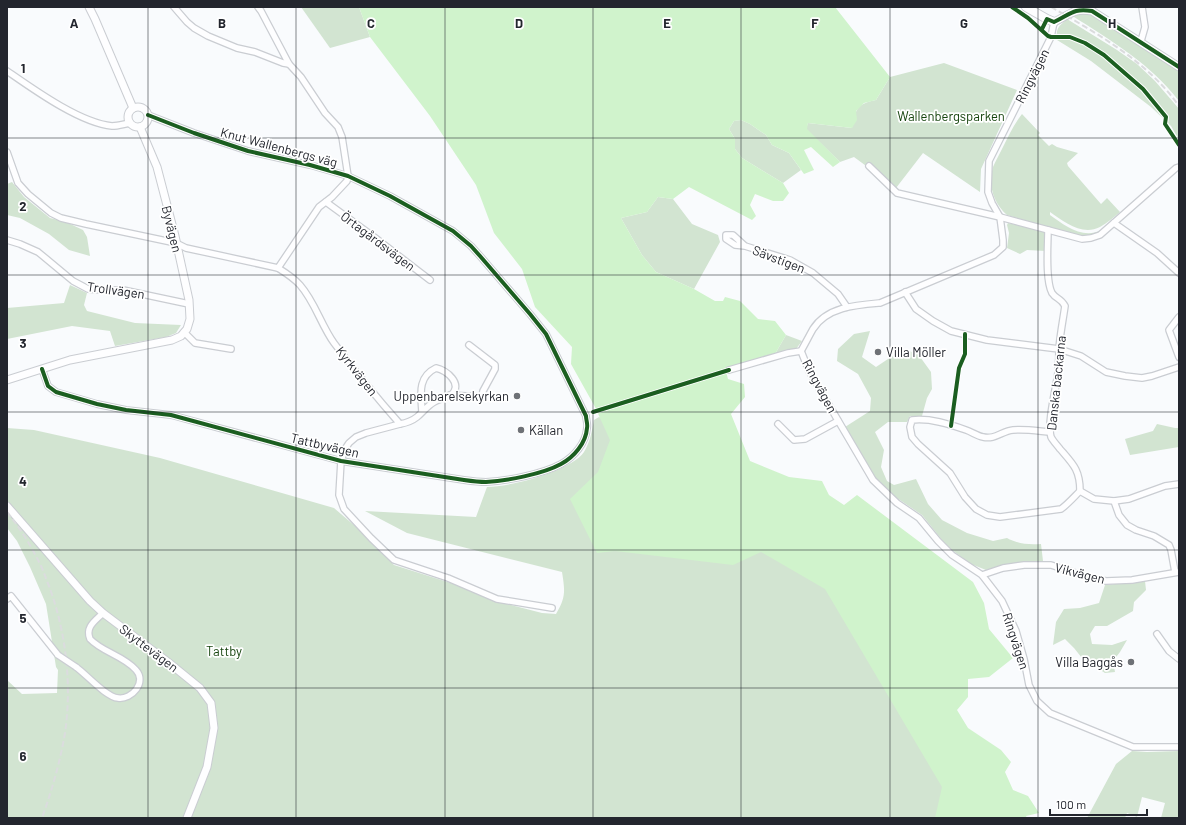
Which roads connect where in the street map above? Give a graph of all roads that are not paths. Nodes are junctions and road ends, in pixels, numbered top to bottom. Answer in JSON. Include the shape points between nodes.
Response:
{"nodes":[{"id":1,"x":89,"y":7,"type":"edge"},
{"id":2,"x":174,"y":7,"type":"edge"},
{"id":3,"x":258,"y":7,"type":"edge"},
{"id":4,"x":1026,"y":7,"type":"edge"},
{"id":5,"x":1142,"y":7,"type":"edge"},
{"id":6,"x":1054,"y":22,"type":"junction"},
{"id":7,"x":1141,"y":41,"type":"junction"},
{"id":8,"x":289,"y":64,"type":"junction"},
{"id":9,"x":1179,"y":67,"type":"edge"},
{"id":10,"x":7,"y":71,"type":"edge"},
{"id":11,"x":133,"y":108,"type":"junction"},
{"id":12,"x":148,"y":115,"type":"junction"},
{"id":13,"x":130,"y":123,"type":"junction"},
{"id":14,"x":140,"y":127,"type":"junction"},
{"id":15,"x":7,"y":152,"type":"edge"},
{"id":16,"x":869,"y":166,"type":"dead end"},
{"id":17,"x":1179,"y":167,"type":"edge"},
{"id":18,"x":348,"y":176,"type":"junction"},
{"id":19,"x":326,"y":202,"type":"junction"},
{"id":20,"x":1000,"y":217,"type":"junction"},
{"id":21,"x":1114,"y":224,"type":"junction"},
{"id":22,"x":1048,"y":230,"type":"junction"},
{"id":23,"x":7,"y":240,"type":"edge"},
{"id":24,"x":176,"y":243,"type":"junction"},
{"id":25,"x":745,"y":246,"type":"dead end"},
{"id":26,"x":278,"y":268,"type":"junction"},
{"id":27,"x":1179,"y":273,"type":"edge"},
{"id":28,"x":430,"y":280,"type":"dead end"},
{"id":29,"x":905,"y":292,"type":"junction"},
{"id":30,"x":189,"y":304,"type":"junction"},
{"id":31,"x":847,"y":307,"type":"junction"},
{"id":32,"x":1179,"y":316,"type":"edge"},
{"id":33,"x":184,"y":332,"type":"junction"},
{"id":34,"x":469,"y":345,"type":"dead end"},
{"id":35,"x":231,"y":349,"type":"dead end"},
{"id":36,"x":1060,"y":349,"type":"junction"},
{"id":37,"x":801,"y":351,"type":"junction"},
{"id":38,"x":1179,"y":357,"type":"edge"},
{"id":39,"x":1179,"y":367,"type":"edge"},
{"id":40,"x":42,"y":369,"type":"junction"},
{"id":41,"x":729,"y":370,"type":"dead end"},
{"id":42,"x":7,"y":380,"type":"edge"},
{"id":43,"x":450,"y":395,"type":"junction"},
{"id":44,"x":422,"y":412,"type":"junction"},
{"id":45,"x":586,"y":416,"type":"joint"},
{"id":46,"x":838,"y":421,"type":"junction"},
{"id":47,"x":400,"y":424,"type":"junction"},
{"id":48,"x":778,"y":424,"type":"dead end"},
{"id":49,"x":1050,"y":432,"type":"junction"},
{"id":50,"x":341,"y":461,"type":"junction"},
{"id":51,"x":1179,"y":484,"type":"edge"},
{"id":52,"x":1080,"y":491,"type":"junction"},
{"id":53,"x":1114,"y":501,"type":"junction"},
{"id":54,"x":7,"y":506,"type":"edge"},
{"id":55,"x":1177,"y":572,"type":"edge"},
{"id":56,"x":982,"y":575,"type":"junction"},
{"id":57,"x":7,"y":599,"type":"edge"},
{"id":58,"x":552,"y":608,"type":"dead end"},
{"id":59,"x":103,"y":613,"type":"junction"},
{"id":60,"x":1157,"y":634,"type":"dead end"},
{"id":61,"x":1179,"y":659,"type":"edge"},
{"id":62,"x":1179,"y":747,"type":"edge"},
{"id":63,"x":187,"y":818,"type":"edge"}],
"edges":[{"from":1,"to":11,"type":"street"},
{"from":2,"to":8,"type":"street","via":[[194,28],[208,36]]},
{"from":3,"to":8,"type":"street"},
{"from":4,"to":6,"type":"main road"},
{"from":5,"to":7,"type":"street","via":[[1145,27]]},
{"from":6,"to":7,"type":"street","via":[[1072,12],[1092,11]]},
{"from":6,"to":20,"type":"street","name":"Ringvägen","via":[[1051,38],[990,161],[988,192]]},
{"from":7,"to":9,"type":"street"},
{"from":8,"to":18,"type":"street","via":[[338,127]]},
{"from":10,"to":13,"type":"street","via":[[69,110],[92,121],[113,126]]},
{"from":11,"to":12,"type":"street","via":[[143,108]]},
{"from":11,"to":13,"type":"street","via":[[128,114]]},
{"from":12,"to":14,"type":"street","via":[[145,124]]},
{"from":12,"to":18,"type":"street","name":"Knut Wallenbergs väg","via":[[248,151]]},
{"from":13,"to":14,"type":"street"},
{"from":14,"to":24,"type":"street","name":"Byvägen","via":[[157,167]]},
{"from":15,"to":24,"type":"street","name":"Kyrkvägen","via":[[18,183],[51,213],[61,218]]},
{"from":16,"to":20,"type":"street","via":[[897,193]]},
{"from":17,"to":21,"type":"street"},
{"from":18,"to":19,"type":"street","via":[[347,181]]},
{"from":18,"to":45,"type":"street","name":"Knut Wallenbergs väg","via":[[440,223],[471,246],[546,334]]},
{"from":19,"to":26,"type":"street","via":[[319,207]]},
{"from":19,"to":28,"type":"street","name":"Örtagårdsvägen"},
{"from":20,"to":22,"type":"street"},
{"from":20,"to":29,"type":"street","name":"Ringvägen","via":[[1003,247],[994,255]]},
{"from":21,"to":22,"type":"street","via":[[1100,235],[1082,239]]},
{"from":21,"to":27,"type":"street","via":[[1157,253]]},
{"from":22,"to":36,"type":"street","name":"Danska backarna","via":[[1049,285],[1053,294],[1065,306]]},
{"from":23,"to":30,"type":"street","name":"Trollvägen","via":[[38,252],[73,281],[88,289],[123,290]]},
{"from":24,"to":26,"type":"street","name":"Kyrkvägen","via":[[186,248]]},
{"from":24,"to":30,"type":"street","name":"Byvägen"},
{"from":25,"to":31,"type":"street","name":"Sävstigen","via":[[790,260],[814,273],[838,294]]},
{"from":26,"to":47,"type":"street","name":"Kyrkvägen","via":[[300,285],[333,342]]},
{"from":29,"to":31,"type":"street","name":"Ringvägen","via":[[880,303]]},
{"from":29,"to":36,"type":"street","via":[[916,309],[951,331],[987,340]]},
{"from":30,"to":33,"type":"street","name":"Byvägen","via":[[190,319]]},
{"from":31,"to":37,"type":"street","name":"Ringvägen","via":[[819,321]]},
{"from":32,"to":38,"type":"street","via":[[1170,330]]},
{"from":33,"to":35,"type":"street","via":[[195,343]]},
{"from":33,"to":40,"type":"street","via":[[172,340],[70,360]]},
{"from":34,"to":43,"type":"street","via":[[495,365],[495,369],[482,397]]},
{"from":36,"to":39,"type":"street","via":[[1081,356],[1106,372],[1125,376],[1142,378]]},
{"from":36,"to":49,"type":"street","name":"Danska backarna"},
{"from":37,"to":41,"type":"street","name":"Ringvägen"},
{"from":37,"to":46,"type":"street","name":"Ringvägen","via":[[809,372]]},
{"from":40,"to":42,"type":"street"},
{"from":40,"to":50,"type":"street","name":"Tattbyvägen","via":[[48,386],[68,396],[126,410],[170,415]]},
{"from":43,"to":44,"type":"street","via":[[434,402]]},
{"from":43,"to":44,"type":"street","via":[[454,391],[454,380],[436,368],[429,372],[422,386]]},
{"from":44,"to":47,"type":"street","via":[[412,420]]},
{"from":45,"to":50,"type":"street","name":"Tattbyvägen","via":[[588,427],[585,438],[580,448],[571,456],[549,469],[513,479],[485,482],[464,480]]},
{"from":46,"to":48,"type":"street","name":"Ringvägen","via":[[805,439],[794,440]]},
{"from":46,"to":56,"type":"street","name":"Ringvägen","via":[[873,480],[919,518],[952,555]]},
{"from":47,"to":50,"type":"street","via":[[356,437],[345,449]]},
{"from":49,"to":52,"type":"street","name":"Danska backarna","via":[[1051,438],[1079,474]]},
{"from":49,"to":52,"type":"street","via":[[1013,430],[984,438],[967,430],[921,419],[912,420],[910,427],[912,437],[950,473],[964,497],[976,509],[987,515],[1000,517],[1061,509]]},
{"from":50,"to":58,"type":"street","via":[[339,495],[344,510],[394,560],[448,578],[497,599]]},
{"from":51,"to":53,"type":"street"},
{"from":52,"to":53,"type":"street","via":[[1094,499]]},
{"from":53,"to":55,"type":"street","via":[[1119,515],[1127,525],[1169,545]]},
{"from":54,"to":59,"type":"street","name":"Skyttevägen","via":[[81,592]]},
{"from":55,"to":56,"type":"street","name":"Vikvägen","via":[[1132,580],[1106,581],[1050,565],[1024,565]]},
{"from":56,"to":62,"type":"street","name":"Ringvägen","via":[[1010,616],[1024,659],[1029,685],[1037,701],[1050,713],[1132,747]]},
{"from":57,"to":59,"type":"street","bridge":true,"via":[[11,596],[58,655],[112,697],[127,696],[137,688],[139,678],[135,668],[90,639],[90,626]]},
{"from":59,"to":63,"type":"street","name":"Skyttevägen","via":[[200,688],[211,703],[214,728],[207,766]]},
{"from":60,"to":61,"type":"street","via":[[1169,651]]}]}
